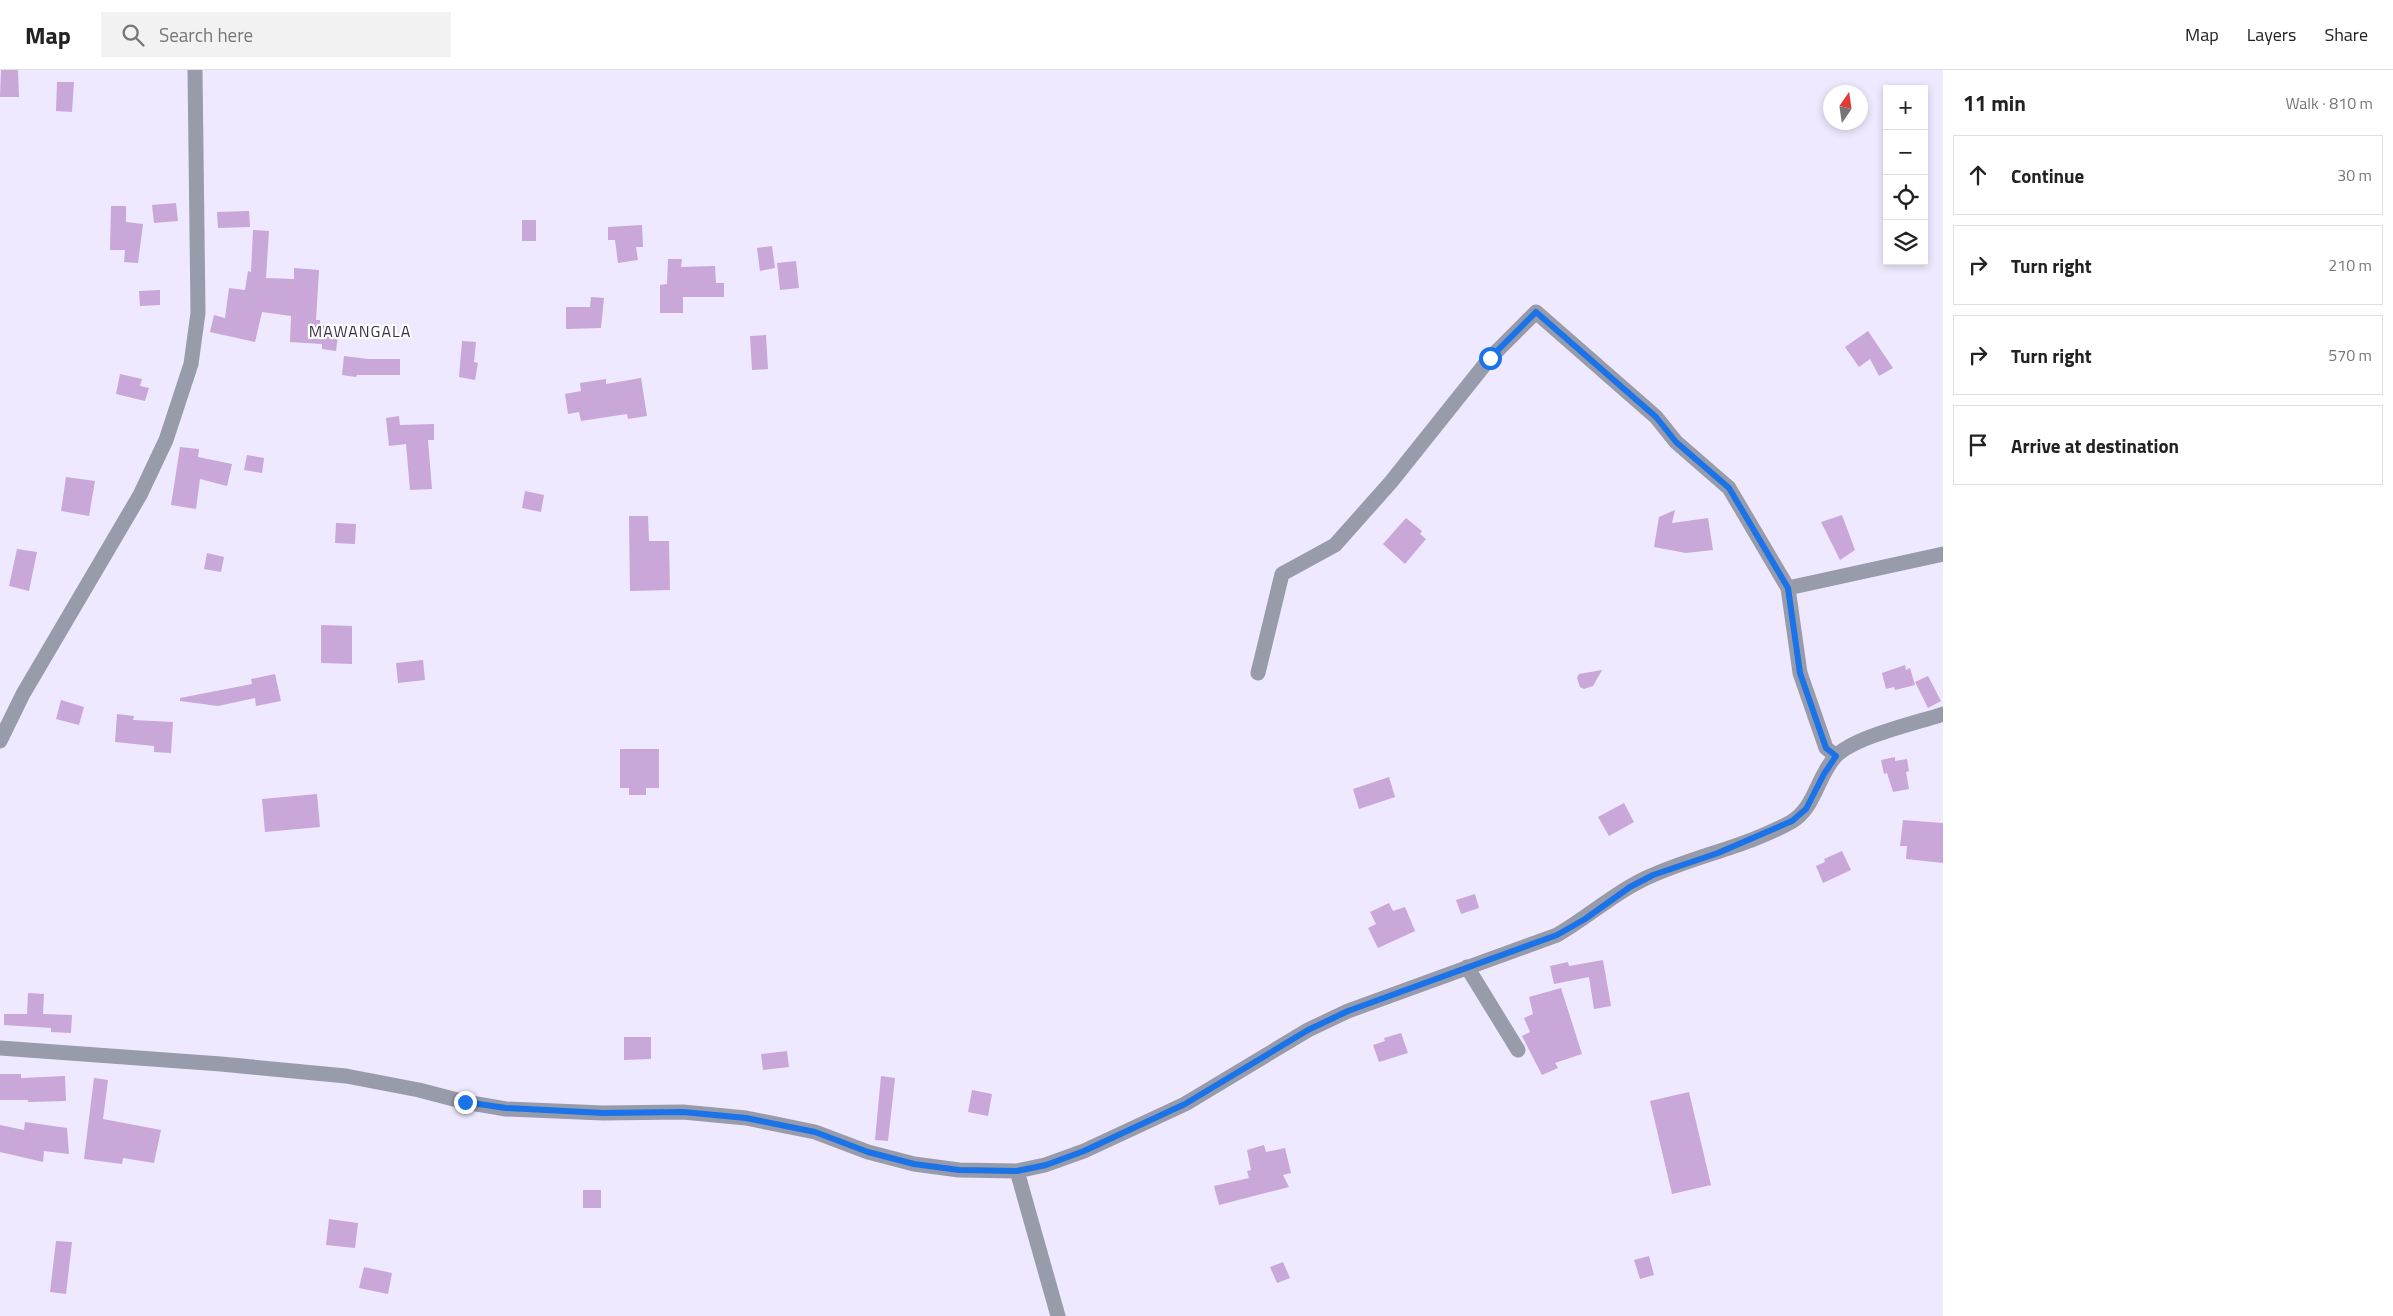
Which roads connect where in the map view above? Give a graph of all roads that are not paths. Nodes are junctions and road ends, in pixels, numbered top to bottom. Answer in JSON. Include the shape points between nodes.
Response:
{"nodes":[{"id":1,"x":195,"y":70,"type":"edge"},
{"id":2,"x":1943,"y":554,"type":"edge"},
{"id":3,"x":1788,"y":588,"type":"junction"},
{"id":4,"x":1258,"y":673,"type":"dead end"},
{"id":5,"x":1943,"y":714,"type":"edge"},
{"id":6,"x":0,"y":741,"type":"edge"},
{"id":7,"x":1836,"y":756,"type":"junction"},
{"id":8,"x":1467,"y":967,"type":"junction"},
{"id":9,"x":0,"y":1048,"type":"edge"},
{"id":10,"x":1518,"y":1050,"type":"dead end"},
{"id":11,"x":1017,"y":1171,"type":"junction"},
{"id":12,"x":1058,"y":1316,"type":"edge"}],
"edges":[{"from":1,"to":6,"type":"street","via":[[198,314],[190,364],[166,440],[140,495],[22,694]]},
{"from":2,"to":3,"type":"street"},
{"from":3,"to":4,"type":"street","via":[[1729,488],[1676,442],[1656,417],[1536,312],[1490,358],[1336,545],[1282,574]]},
{"from":3,"to":7,"type":"street","via":[[1800,673],[1826,748]]},
{"from":5,"to":7,"type":"street","via":[[1864,739]]},
{"from":7,"to":8,"type":"street","via":[[1806,809],[1792,821],[1718,853],[1653,875],[1557,935]]},
{"from":8,"to":10,"type":"street"},
{"from":8,"to":11,"type":"street","via":[[1348,1011],[1308,1030],[1185,1104],[1084,1151],[1046,1165]]},
{"from":9,"to":11,"type":"street","via":[[346,1076],[506,1108],[603,1113],[683,1112],[746,1118],[815,1132],[868,1152],[914,1164],[959,1170]]},
{"from":11,"to":12,"type":"street"}]}
